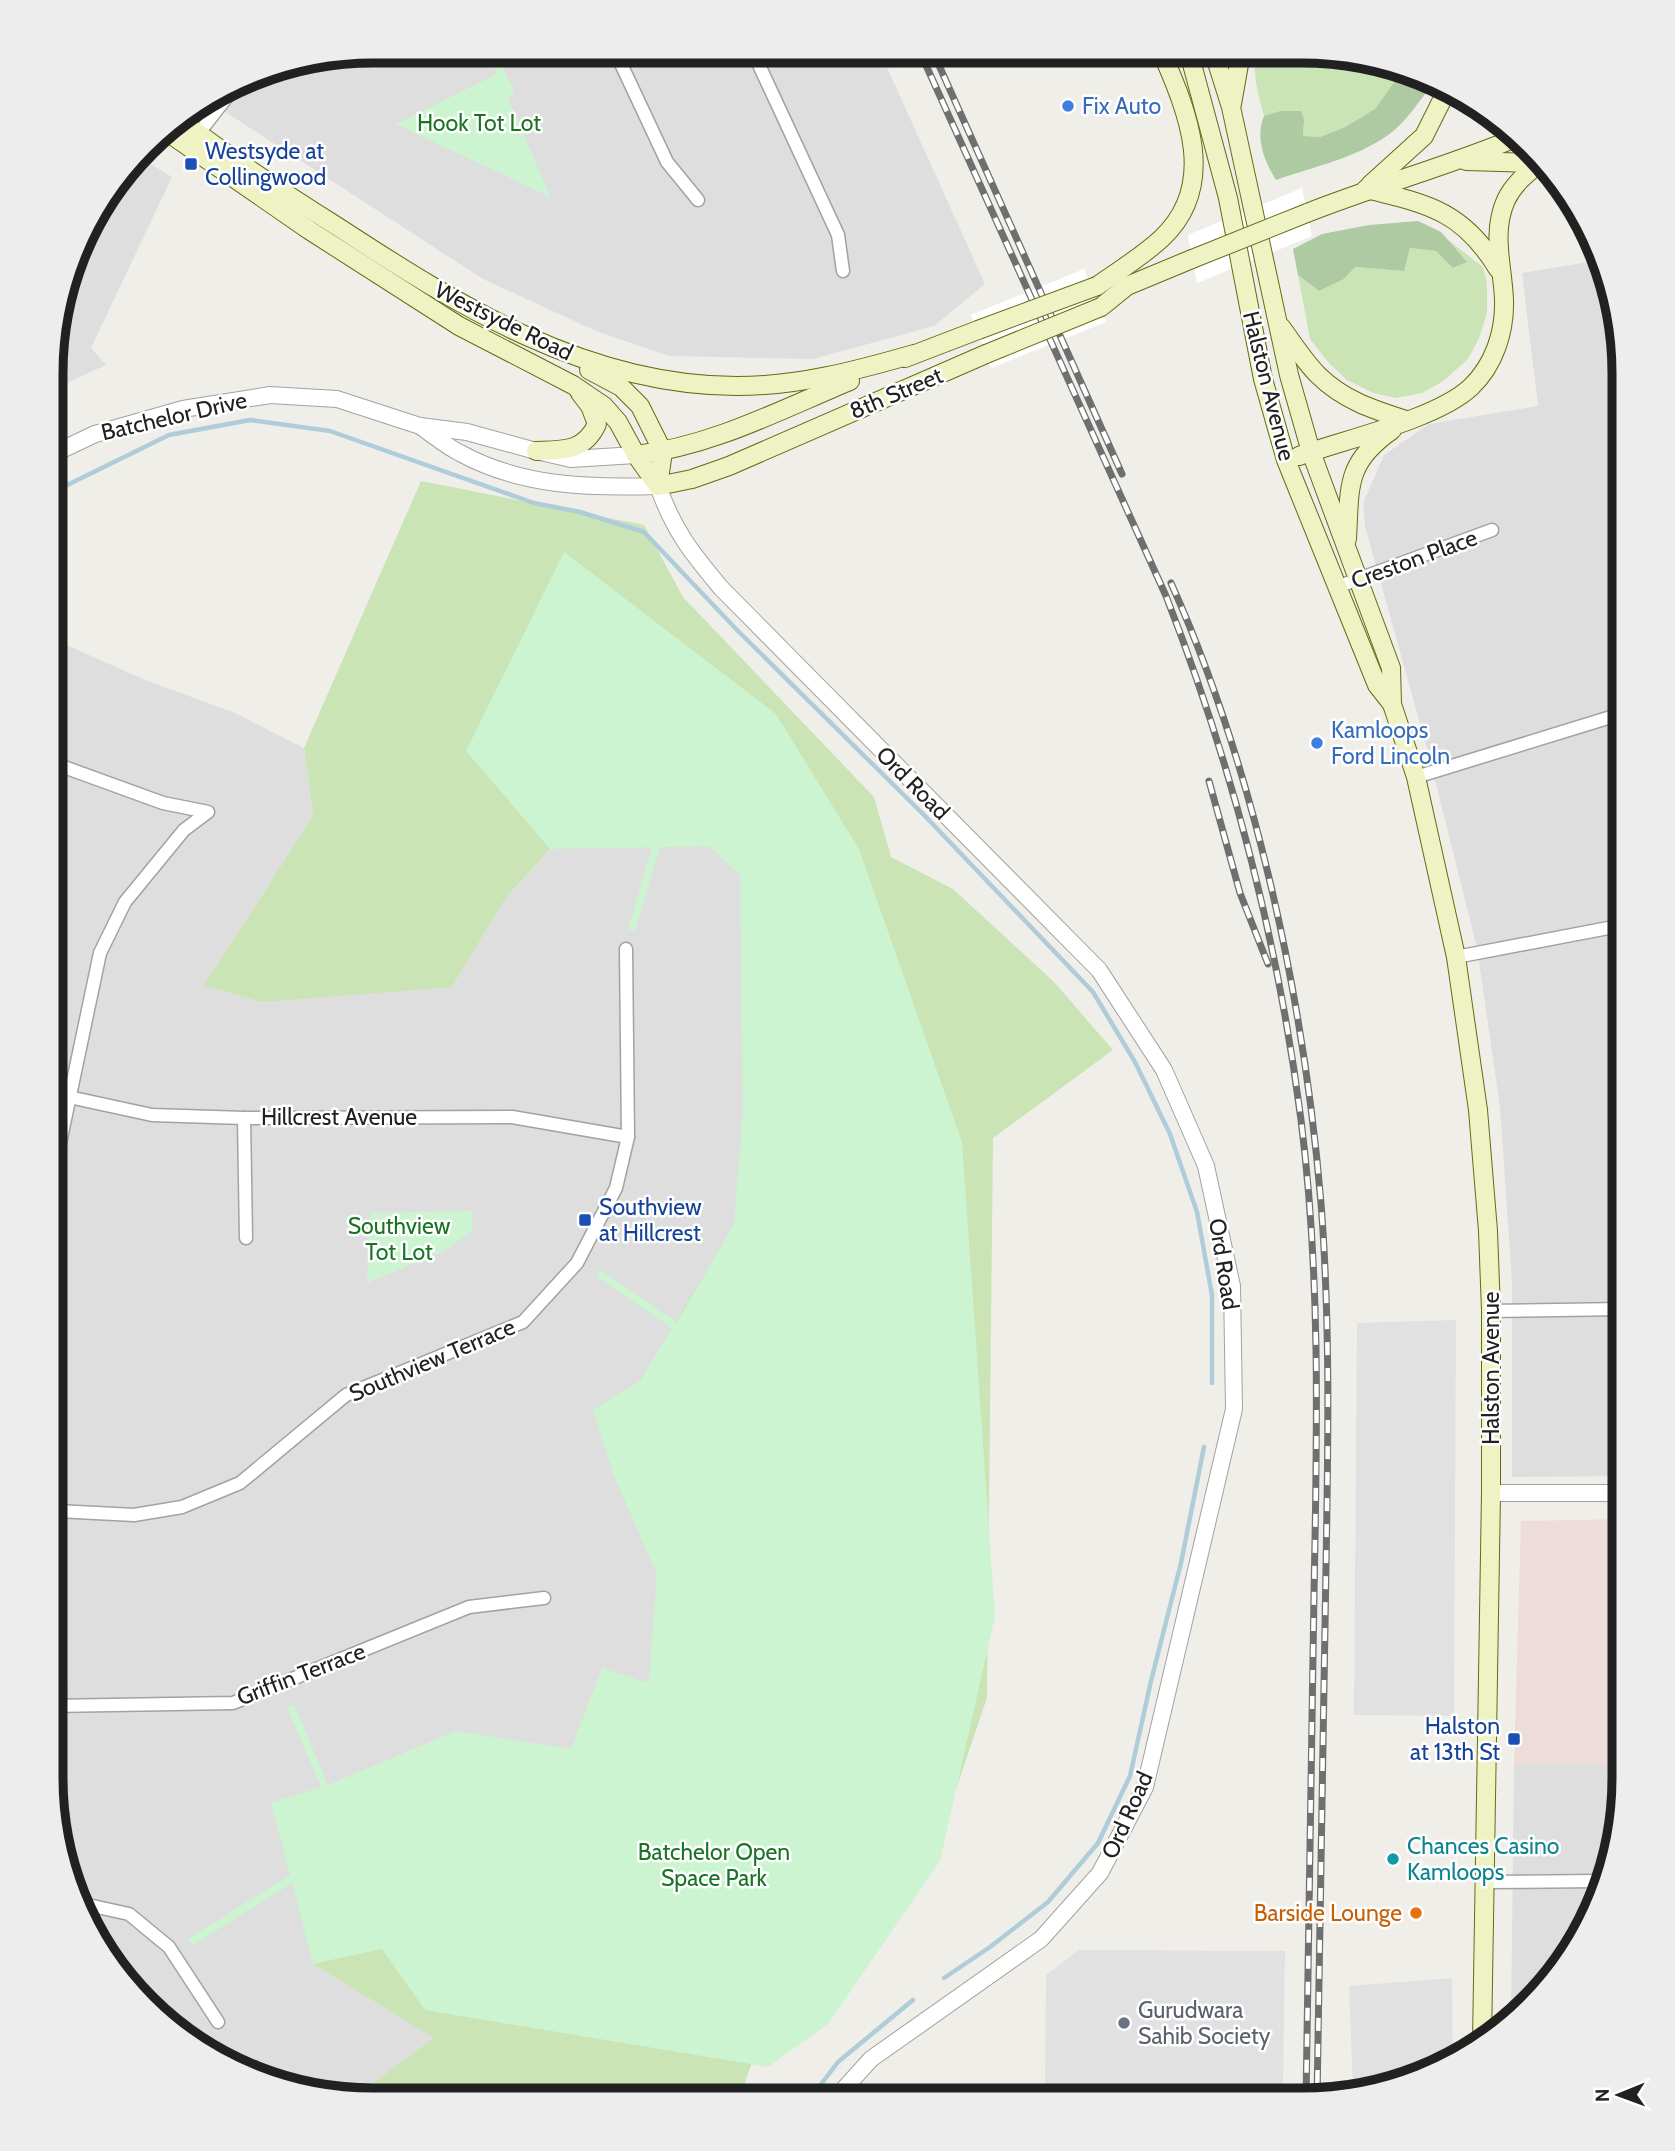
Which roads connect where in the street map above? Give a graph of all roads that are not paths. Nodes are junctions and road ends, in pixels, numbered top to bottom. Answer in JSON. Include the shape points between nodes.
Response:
{"nodes":[{"id":1,"x":621,"y":63,"type":"edge"},
{"id":2,"x":758,"y":63,"type":"edge"},
{"id":3,"x":1166,"y":63,"type":"edge"},
{"id":4,"x":1192,"y":63,"type":"edge"},
{"id":5,"x":1217,"y":63,"type":"edge"},
{"id":6,"x":1239,"y":63,"type":"edge"},
{"id":7,"x":1443,"y":97,"type":"edge"},
{"id":8,"x":223,"y":102,"type":"edge"},
{"id":9,"x":1231,"y":107,"type":"junction"},
{"id":10,"x":184,"y":127,"type":"edge"},
{"id":11,"x":176,"y":134,"type":"edge"},
{"id":12,"x":193,"y":140,"type":"junction"},
{"id":13,"x":1507,"y":141,"type":"edge"},
{"id":14,"x":1459,"y":161,"type":"junction"},
{"id":15,"x":1530,"y":164,"type":"edge"},
{"id":16,"x":1533,"y":167,"type":"edge"},
{"id":17,"x":1366,"y":189,"type":"junction"},
{"id":18,"x":698,"y":200,"type":"dead end"},
{"id":19,"x":1500,"y":270,"type":"junction"},
{"id":20,"x":844,"y":271,"type":"dead end"},
{"id":21,"x":1097,"y":286,"type":"junction"},
{"id":22,"x":1127,"y":286,"type":"junction"},
{"id":23,"x":1278,"y":324,"type":"junction"},
{"id":24,"x":543,"y":345,"type":"junction"},
{"id":25,"x":914,"y":354,"type":"junction"},
{"id":26,"x":573,"y":386,"type":"junction"},
{"id":27,"x":1406,"y":420,"type":"junction"},
{"id":28,"x":420,"y":426,"type":"junction"},
{"id":29,"x":63,"y":449,"type":"edge"},
{"id":30,"x":536,"y":452,"type":"junction"},
{"id":31,"x":663,"y":452,"type":"junction"},
{"id":32,"x":1311,"y":452,"type":"junction"},
{"id":33,"x":636,"y":455,"type":"junction"},
{"id":34,"x":1286,"y":460,"type":"junction"},
{"id":35,"x":658,"y":486,"type":"junction"},
{"id":36,"x":1492,"y":530,"type":"dead end"},
{"id":37,"x":1346,"y":547,"type":"junction"},
{"id":38,"x":1358,"y":579,"type":"junction"},
{"id":39,"x":1337,"y":587,"type":"junction"},
{"id":40,"x":1392,"y":704,"type":"junction"},
{"id":41,"x":1612,"y":717,"type":"edge"},
{"id":42,"x":63,"y":767,"type":"edge"},
{"id":43,"x":1416,"y":777,"type":"junction"},
{"id":44,"x":1612,"y":927,"type":"edge"},
{"id":45,"x":626,"y":949,"type":"dead end"},
{"id":46,"x":1456,"y":957,"type":"junction"},
{"id":47,"x":63,"y":1095,"type":"edge"},
{"id":48,"x":69,"y":1097,"type":"junction"},
{"id":49,"x":244,"y":1118,"type":"junction"},
{"id":50,"x":63,"y":1127,"type":"edge"},
{"id":51,"x":628,"y":1137,"type":"junction"},
{"id":52,"x":246,"y":1238,"type":"dead end"},
{"id":53,"x":1612,"y":1309,"type":"edge"},
{"id":54,"x":1491,"y":1311,"type":"junction"},
{"id":55,"x":1491,"y":1493,"type":"junction"},
{"id":56,"x":1612,"y":1493,"type":"edge"},
{"id":57,"x":63,"y":1511,"type":"edge"},
{"id":58,"x":544,"y":1598,"type":"dead end"},
{"id":59,"x":63,"y":1706,"type":"edge"},
{"id":60,"x":1595,"y":1881,"type":"edge"},
{"id":61,"x":1483,"y":1882,"type":"junction"},
{"id":62,"x":91,"y":1906,"type":"edge"},
{"id":63,"x":218,"y":2022,"type":"dead end"},
{"id":64,"x":1482,"y":2030,"type":"edge"},
{"id":65,"x":844,"y":2088,"type":"edge"}],
"edges":[{"from":1,"to":18,"type":"street","via":[[667,162]]},
{"from":2,"to":20,"type":"street","via":[[838,235]]},
{"from":3,"to":21,"type":"main road","via":[[1195,152],[1192,188],[1181,215],[1161,238]]},
{"from":4,"to":34,"type":"main road","name":"Halston Avenue","via":[[1228,198],[1263,379]]},
{"from":5,"to":9,"type":"main road","name":"Halston Avenue"},
{"from":6,"to":9,"type":"main road"},
{"from":7,"to":17,"type":"main road","via":[[1424,136]]},
{"from":8,"to":12,"type":"street"},
{"from":9,"to":23,"type":"main road","name":"Halston Avenue"},
{"from":10,"to":12,"type":"main road","name":"Westsyde Road"},
{"from":11,"to":12,"type":"main road","name":"Westsyde Road"},
{"from":12,"to":24,"type":"main road","name":"Westsyde Road","via":[[468,308]]},
{"from":12,"to":26,"type":"main road","name":"Westsyde Road","via":[[309,230],[459,327]]},
{"from":13,"to":14,"type":"main road","name":"8th Street"},
{"from":14,"to":15,"type":"main road","name":"8th Street"},
{"from":14,"to":17,"type":"main road","name":"8th Street"},
{"from":16,"to":19,"type":"main road","via":[[1506,201],[1500,219]]},
{"from":17,"to":19,"type":"main road","via":[[1452,217],[1472,232]]},
{"from":17,"to":22,"type":"main road","name":"8th Street","bridge":true},
{"from":19,"to":27,"type":"main road","via":[[1504,301],[1501,334],[1490,365],[1471,387],[1443,406]]},
{"from":21,"to":22,"type":"main road","name":"8th Street"},
{"from":21,"to":25,"type":"main road","name":"8th Street","bridge":true},
{"from":22,"to":35,"type":"main road","name":"8th Street","bridge":true,"via":[[1101,307],[729,466]]},
{"from":23,"to":27,"type":"main road","via":[[1318,375],[1341,394]]},
{"from":23,"to":32,"type":"main road","name":"Halston Avenue"},
{"from":24,"to":25,"type":"main road","name":"Westsyde Road","via":[[635,376],[735,386],[830,377]]},
{"from":24,"to":31,"type":"main road","via":[[621,387],[640,406]]},
{"from":25,"to":31,"type":"main road","name":"8th Street","via":[[720,436]]},
{"from":26,"to":30,"type":"main road","via":[[590,405],[597,424],[592,435],[569,449]]},
{"from":26,"to":33,"type":"main road","name":"Westsyde Road","via":[[604,406]]},
{"from":27,"to":32,"type":"main road"},
{"from":27,"to":37,"type":"main road","via":[[1373,443],[1356,463]]},
{"from":28,"to":29,"type":"street","name":"Batchelor Drive","via":[[337,399],[270,395],[183,410],[95,434]]},
{"from":28,"to":30,"type":"street","name":"Batchelor Drive","via":[[467,432]]},
{"from":28,"to":35,"type":"street","name":"Batchelor Drive","via":[[460,453],[510,473],[559,485]]},
{"from":30,"to":33,"type":"street","name":"Batchelor Drive","via":[[571,458]]},
{"from":31,"to":33,"type":"main road","name":"Batchelor Drive"},
{"from":31,"to":35,"type":"main road"},
{"from":32,"to":34,"type":"main road"},
{"from":32,"to":37,"type":"main road","name":"Halston Avenue"},
{"from":33,"to":35,"type":"main road","name":"Westsyde Road"},
{"from":34,"to":39,"type":"main road","name":"Halston Avenue"},
{"from":35,"to":65,"type":"street","name":"Ord Road","via":[[682,539],[721,588],[1098,970],[1164,1070],[1206,1166],[1232,1286],[1234,1409],[1145,1787],[1100,1873],[1041,1939],[871,2059]]},
{"from":36,"to":38,"type":"street","name":"Creston Place"},
{"from":37,"to":38,"type":"main road","name":"Halston Avenue"},
{"from":38,"to":39,"type":"street","name":"Creston Place"},
{"from":38,"to":40,"type":"main road","name":"Halston Avenue","via":[[1391,668]]},
{"from":39,"to":40,"type":"main road","name":"Halston Avenue","via":[[1377,685]]},
{"from":40,"to":43,"type":"main road","name":"Halston Avenue"},
{"from":41,"to":43,"type":"street"},
{"from":42,"to":48,"type":"street","via":[[163,803],[208,813],[184,830],[125,902],[100,953]]},
{"from":43,"to":46,"type":"main road","name":"Halston Avenue"},
{"from":44,"to":46,"type":"street"},
{"from":45,"to":51,"type":"street","name":"Southview Terrace"},
{"from":46,"to":54,"type":"main road","name":"Halston Avenue","via":[[1478,1110]]},
{"from":47,"to":48,"type":"street","name":"Hillcrest Avenue"},
{"from":48,"to":49,"type":"street","name":"Hillcrest Avenue","via":[[152,1115]]},
{"from":48,"to":50,"type":"street"},
{"from":49,"to":51,"type":"street","name":"Hillcrest Avenue","via":[[512,1116]]},
{"from":49,"to":52,"type":"street"},
{"from":51,"to":57,"type":"street","name":"Southview Terrace","via":[[616,1188],[577,1263],[523,1322],[346,1395],[240,1483],[182,1507],[134,1515]]},
{"from":53,"to":54,"type":"street"},
{"from":54,"to":55,"type":"main road","name":"Halston Avenue"},
{"from":55,"to":56,"type":"street"},
{"from":55,"to":61,"type":"main road","name":"Halston Avenue"},
{"from":58,"to":59,"type":"street","name":"Griffin Terrace","via":[[469,1607],[233,1703]]},
{"from":60,"to":61,"type":"street"},
{"from":61,"to":64,"type":"main road","name":"Halston Avenue"},
{"from":62,"to":63,"type":"street","via":[[129,1914],[169,1947]]}]}
